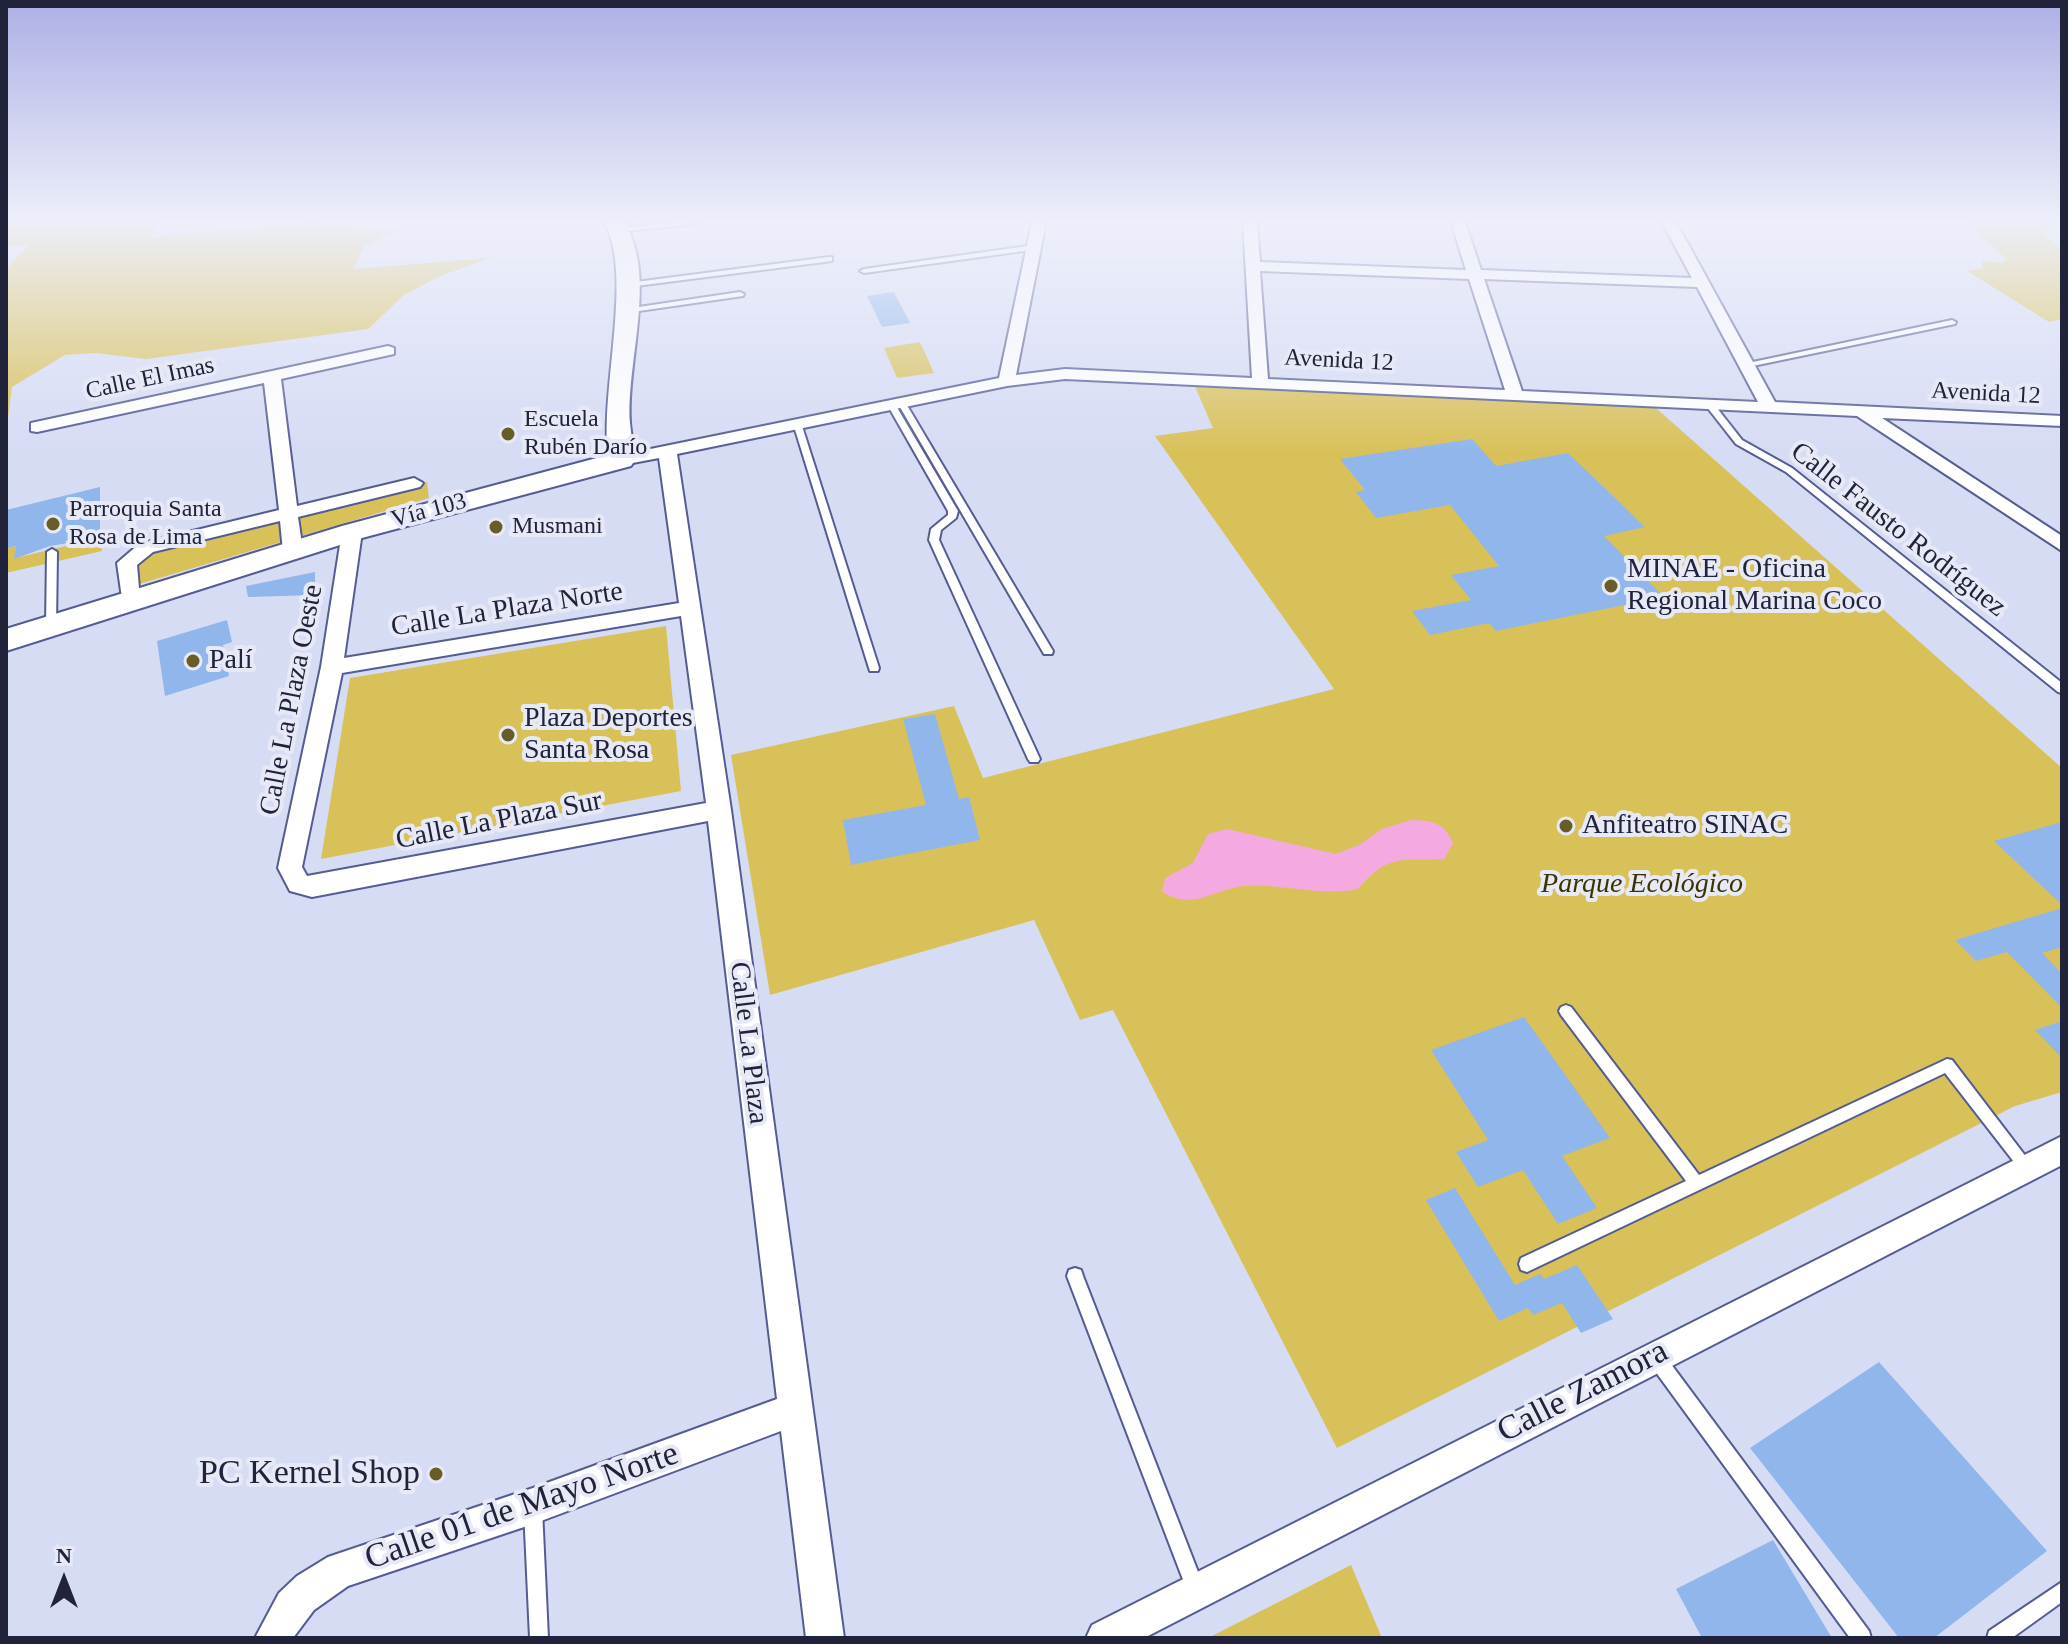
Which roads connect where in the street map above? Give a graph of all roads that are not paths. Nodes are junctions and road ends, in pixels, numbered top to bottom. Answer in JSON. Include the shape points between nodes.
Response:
{"nodes":[{"id":1,"x":626,"y":299,"type":"edge"},
{"id":2,"x":708,"y":299,"type":"edge"},
{"id":3,"x":1024,"y":299,"type":"edge"},
{"id":4,"x":1256,"y":299,"type":"edge"},
{"id":5,"x":1484,"y":299,"type":"edge"},
{"id":6,"x":1713,"y":299,"type":"edge"},
{"id":7,"x":625,"y":311,"type":"junction"},
{"id":8,"x":1952,"y":322,"type":"dead end"},
{"id":9,"x":388,"y":351,"type":"dead end"},
{"id":10,"x":1748,"y":365,"type":"junction"},
{"id":11,"x":272,"y":377,"type":"junction"},
{"id":12,"x":1260,"y":380,"type":"junction"},
{"id":13,"x":1007,"y":381,"type":"junction"},
{"id":14,"x":1515,"y":394,"type":"junction"},
{"id":15,"x":896,"y":403,"type":"junction"},
{"id":16,"x":1710,"y":405,"type":"junction"},
{"id":17,"x":1770,"y":408,"type":"junction"},
{"id":18,"x":1861,"y":412,"type":"junction"},
{"id":19,"x":2062,"y":421,"type":"edge"},
{"id":20,"x":797,"y":423,"type":"junction"},
{"id":21,"x":37,"y":427,"type":"dead end"},
{"id":22,"x":667,"y":449,"type":"junction"},
{"id":23,"x":622,"y":460,"type":"junction"},
{"id":24,"x":414,"y":483,"type":"dead end"},
{"id":25,"x":287,"y":513,"type":"junction"},
{"id":26,"x":352,"y":532,"type":"junction"},
{"id":27,"x":2062,"y":545,"type":"edge"},
{"id":28,"x":293,"y":551,"type":"junction"},
{"id":29,"x":52,"y":552,"type":"dead end"},
{"id":30,"x":130,"y":600,"type":"junction"},
{"id":31,"x":691,"y":608,"type":"junction"},
{"id":32,"x":51,"y":626,"type":"junction"},
{"id":33,"x":6,"y":640,"type":"edge"},
{"id":34,"x":1048,"y":651,"type":"dead end"},
{"id":35,"x":332,"y":667,"type":"junction"},
{"id":36,"x":874,"y":668,"type":"dead end"},
{"id":37,"x":2062,"y":689,"type":"edge"},
{"id":38,"x":1034,"y":759,"type":"dead end"},
{"id":39,"x":719,"y":810,"type":"junction"},
{"id":40,"x":293,"y":878,"type":"joint"},
{"id":41,"x":1566,"y":1011,"type":"dead end"},
{"id":42,"x":2062,"y":1150,"type":"edge"},
{"id":43,"x":2026,"y":1166,"type":"junction"},
{"id":44,"x":1697,"y":1184,"type":"junction"},
{"id":45,"x":1527,"y":1264,"type":"dead end"},
{"id":46,"x":1075,"y":1276,"type":"dead end"},
{"id":47,"x":1654,"y":1355,"type":"junction"},
{"id":48,"x":795,"y":1409,"type":"junction"},
{"id":49,"x":533,"y":1506,"type":"junction"},
{"id":50,"x":2062,"y":1591,"type":"edge"},
{"id":51,"x":1197,"y":1593,"type":"junction"},
{"id":52,"x":274,"y":1638,"type":"edge"},
{"id":53,"x":539,"y":1638,"type":"edge"},
{"id":54,"x":825,"y":1638,"type":"edge"},
{"id":55,"x":1105,"y":1638,"type":"edge"},
{"id":56,"x":1862,"y":1638,"type":"edge"},
{"id":57,"x":1996,"y":1638,"type":"edge"}],
"edges":[{"from":1,"to":7,"type":"main road"},
{"from":2,"to":7,"type":"lane"},
{"from":3,"to":13,"type":"street"},
{"from":4,"to":12,"type":"street"},
{"from":5,"to":14,"type":"street"},
{"from":6,"to":10,"type":"street"},
{"from":7,"to":23,"type":"main road","via":[[617,422]]},
{"from":8,"to":10,"type":"lane"},
{"from":9,"to":11,"type":"street","name":"Calle El Imas"},
{"from":10,"to":17,"type":"street"},
{"from":11,"to":21,"type":"street","name":"Calle El Imas"},
{"from":11,"to":25,"type":"street"},
{"from":12,"to":13,"type":"street","name":"Avenida 12","via":[[1092,373]]},
{"from":12,"to":14,"type":"street","name":"Avenida 12"},
{"from":13,"to":15,"type":"street","name":"Avenida 12"},
{"from":14,"to":16,"type":"street","name":"Avenida 12"},
{"from":15,"to":20,"type":"street","name":"Avenida 12"},
{"from":15,"to":34,"type":"lane"},
{"from":15,"to":38,"type":"lane","via":[[953,511],[936,529],[934,540]]},
{"from":16,"to":17,"type":"street","name":"Avenida 12"},
{"from":16,"to":37,"type":"lane","name":"Calle Fausto Rodríguez","via":[[1739,442],[1789,470]]},
{"from":17,"to":18,"type":"street","name":"Avenida 12"},
{"from":18,"to":19,"type":"street","name":"Avenida 12"},
{"from":18,"to":27,"type":"street"},
{"from":20,"to":22,"type":"street","name":"Avenida 12"},
{"from":20,"to":36,"type":"lane"},
{"from":22,"to":23,"type":"street","name":"Avenida 12"},
{"from":22,"to":31,"type":"street","name":"Calle La Plaza"},
{"from":23,"to":26,"type":"main road","name":"Vía 103"},
{"from":24,"to":25,"type":"street"},
{"from":25,"to":28,"type":"street"},
{"from":25,"to":30,"type":"street","via":[[146,548],[127,563]]},
{"from":26,"to":28,"type":"main road","name":"Vía 103"},
{"from":26,"to":35,"type":"street","name":"Calle La Plaza Oeste"},
{"from":28,"to":30,"type":"main road","name":"Vía 103"},
{"from":29,"to":32,"type":"lane"},
{"from":30,"to":32,"type":"main road","name":"Vía 103"},
{"from":31,"to":35,"type":"street","name":"Calle La Plaza Norte"},
{"from":31,"to":39,"type":"street","name":"Calle La Plaza"},
{"from":32,"to":33,"type":"main road","name":"Vía 103"},
{"from":35,"to":40,"type":"street","name":"Calle La Plaza Oeste","via":[[290,868]]},
{"from":39,"to":40,"type":"street","name":"Calle La Plaza Sur","via":[[312,887]]},
{"from":39,"to":48,"type":"street","name":"Calle La Plaza"},
{"from":41,"to":44,"type":"lane"},
{"from":42,"to":43,"type":"street","name":"Calle Zamora"},
{"from":43,"to":44,"type":"lane","via":[[1947,1065]]},
{"from":43,"to":47,"type":"street","name":"Calle Zamora"},
{"from":44,"to":45,"type":"lane"},
{"from":46,"to":51,"type":"lane"},
{"from":47,"to":51,"type":"street","name":"Calle Zamora"},
{"from":47,"to":56,"type":"lane"},
{"from":48,"to":49,"type":"street","name":"Calle 01 de Mayo Norte"},
{"from":48,"to":54,"type":"street","name":"Calle La Plaza"},
{"from":49,"to":52,"type":"street","name":"Calle 01 de Mayo Norte","via":[[315,1582],[296,1601]]},
{"from":49,"to":53,"type":"lane"},
{"from":50,"to":57,"type":"lane"},
{"from":51,"to":55,"type":"street","name":"Calle Zamora"}]}
